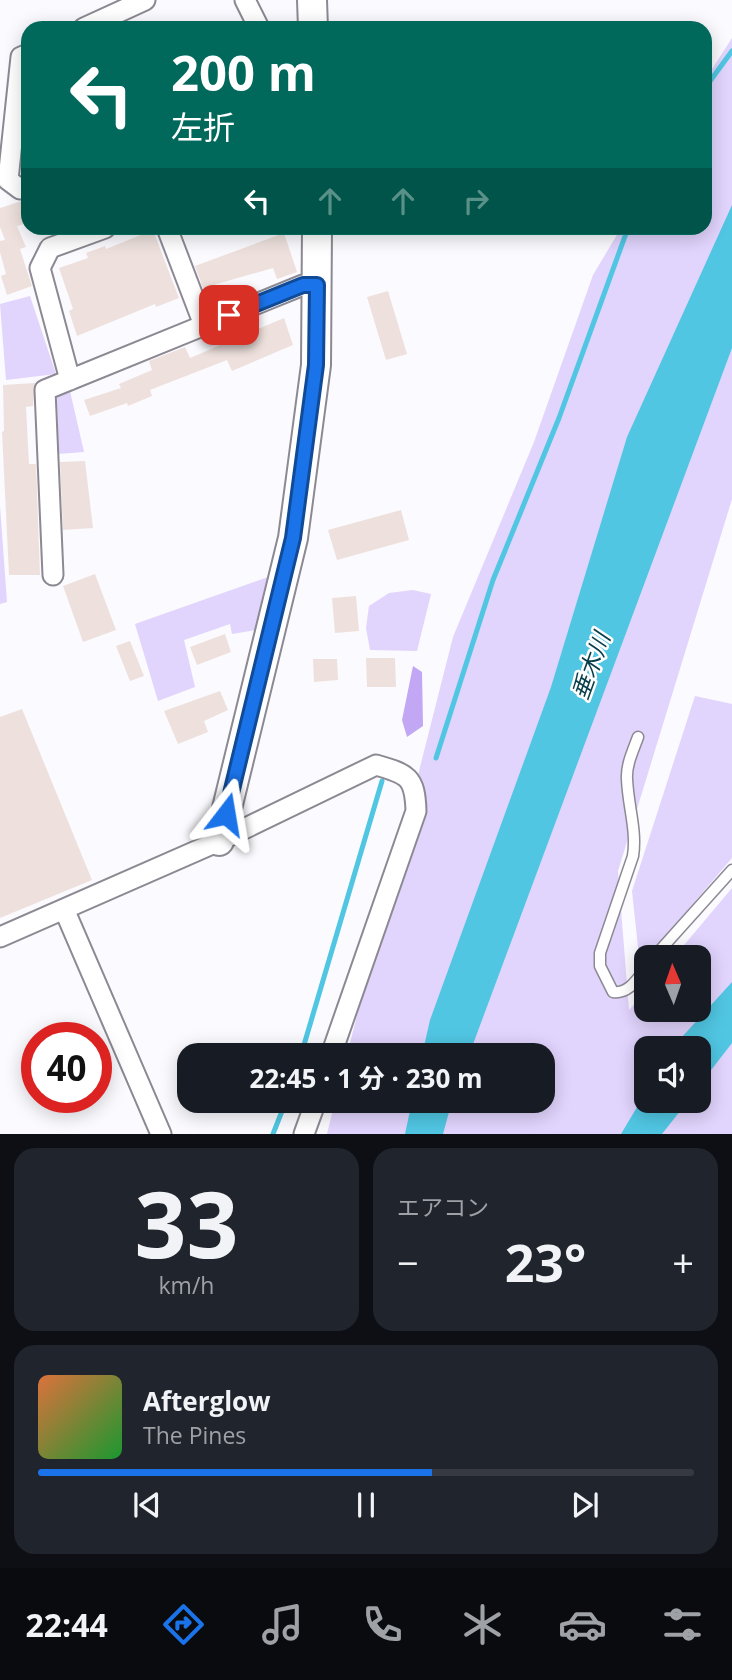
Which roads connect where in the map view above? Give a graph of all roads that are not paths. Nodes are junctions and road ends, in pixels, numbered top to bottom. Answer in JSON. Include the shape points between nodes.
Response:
{"nodes":[{"id":1,"x":145,"y":0,"type":"edge"},
{"id":2,"x":245,"y":0,"type":"edge"},
{"id":3,"x":312,"y":0,"type":"edge"},
{"id":4,"x":100,"y":21,"type":"edge"},
{"id":5,"x":256,"y":21,"type":"edge"},
{"id":6,"x":313,"y":21,"type":"edge"},
{"id":7,"x":21,"y":66,"type":"edge"},
{"id":8,"x":21,"y":189,"type":"edge"},
{"id":9,"x":86,"y":235,"type":"edge"},
{"id":10,"x":170,"y":235,"type":"edge"},
{"id":11,"x":317,"y":235,"type":"edge"},
{"id":12,"x":317,"y":285,"type":"junction"},
{"id":13,"x":204,"y":325,"type":"junction"},
{"id":14,"x":70,"y":380,"type":"junction"},
{"id":15,"x":53,"y":575,"type":"dead end"},
{"id":16,"x":638,"y":737,"type":"dead end"},
{"id":17,"x":219,"y":841,"type":"junction"},
{"id":18,"x":732,"y":870,"type":"edge"},
{"id":19,"x":64,"y":909,"type":"junction"},
{"id":20,"x":0,"y":937,"type":"edge"},
{"id":21,"x":665,"y":945,"type":"edge"},
{"id":22,"x":634,"y":982,"type":"edge"},
{"id":23,"x":335,"y":1043,"type":"edge"},
{"id":24,"x":312,"y":1113,"type":"edge"},
{"id":25,"x":161,"y":1134,"type":"edge"},
{"id":26,"x":304,"y":1134,"type":"edge"}],
"edges":[{"from":1,"to":4,"type":"street"},
{"from":2,"to":5,"type":"street"},
{"from":3,"to":6,"type":"street"},
{"from":7,"to":8,"type":"street","via":[[8,180]]},
{"from":9,"to":14,"type":"street","via":[[50,248],[40,268]]},
{"from":10,"to":13,"type":"street"},
{"from":11,"to":12,"type":"street"},
{"from":12,"to":13,"type":"street","via":[[303,285]]},
{"from":12,"to":17,"type":"street","via":[[316,365],[293,538]]},
{"from":13,"to":14,"type":"street"},
{"from":14,"to":15,"type":"street","via":[[45,390]]},
{"from":16,"to":22,"type":"lane","via":[[627,779],[633,856],[600,953],[600,966],[614,992],[621,993]]},
{"from":17,"to":19,"type":"street"},
{"from":17,"to":23,"type":"street","via":[[376,765],[402,772],[415,787],[416,811]]},
{"from":18,"to":21,"type":"lane"},
{"from":19,"to":20,"type":"street"},
{"from":19,"to":25,"type":"street"},
{"from":24,"to":26,"type":"street"}]}
